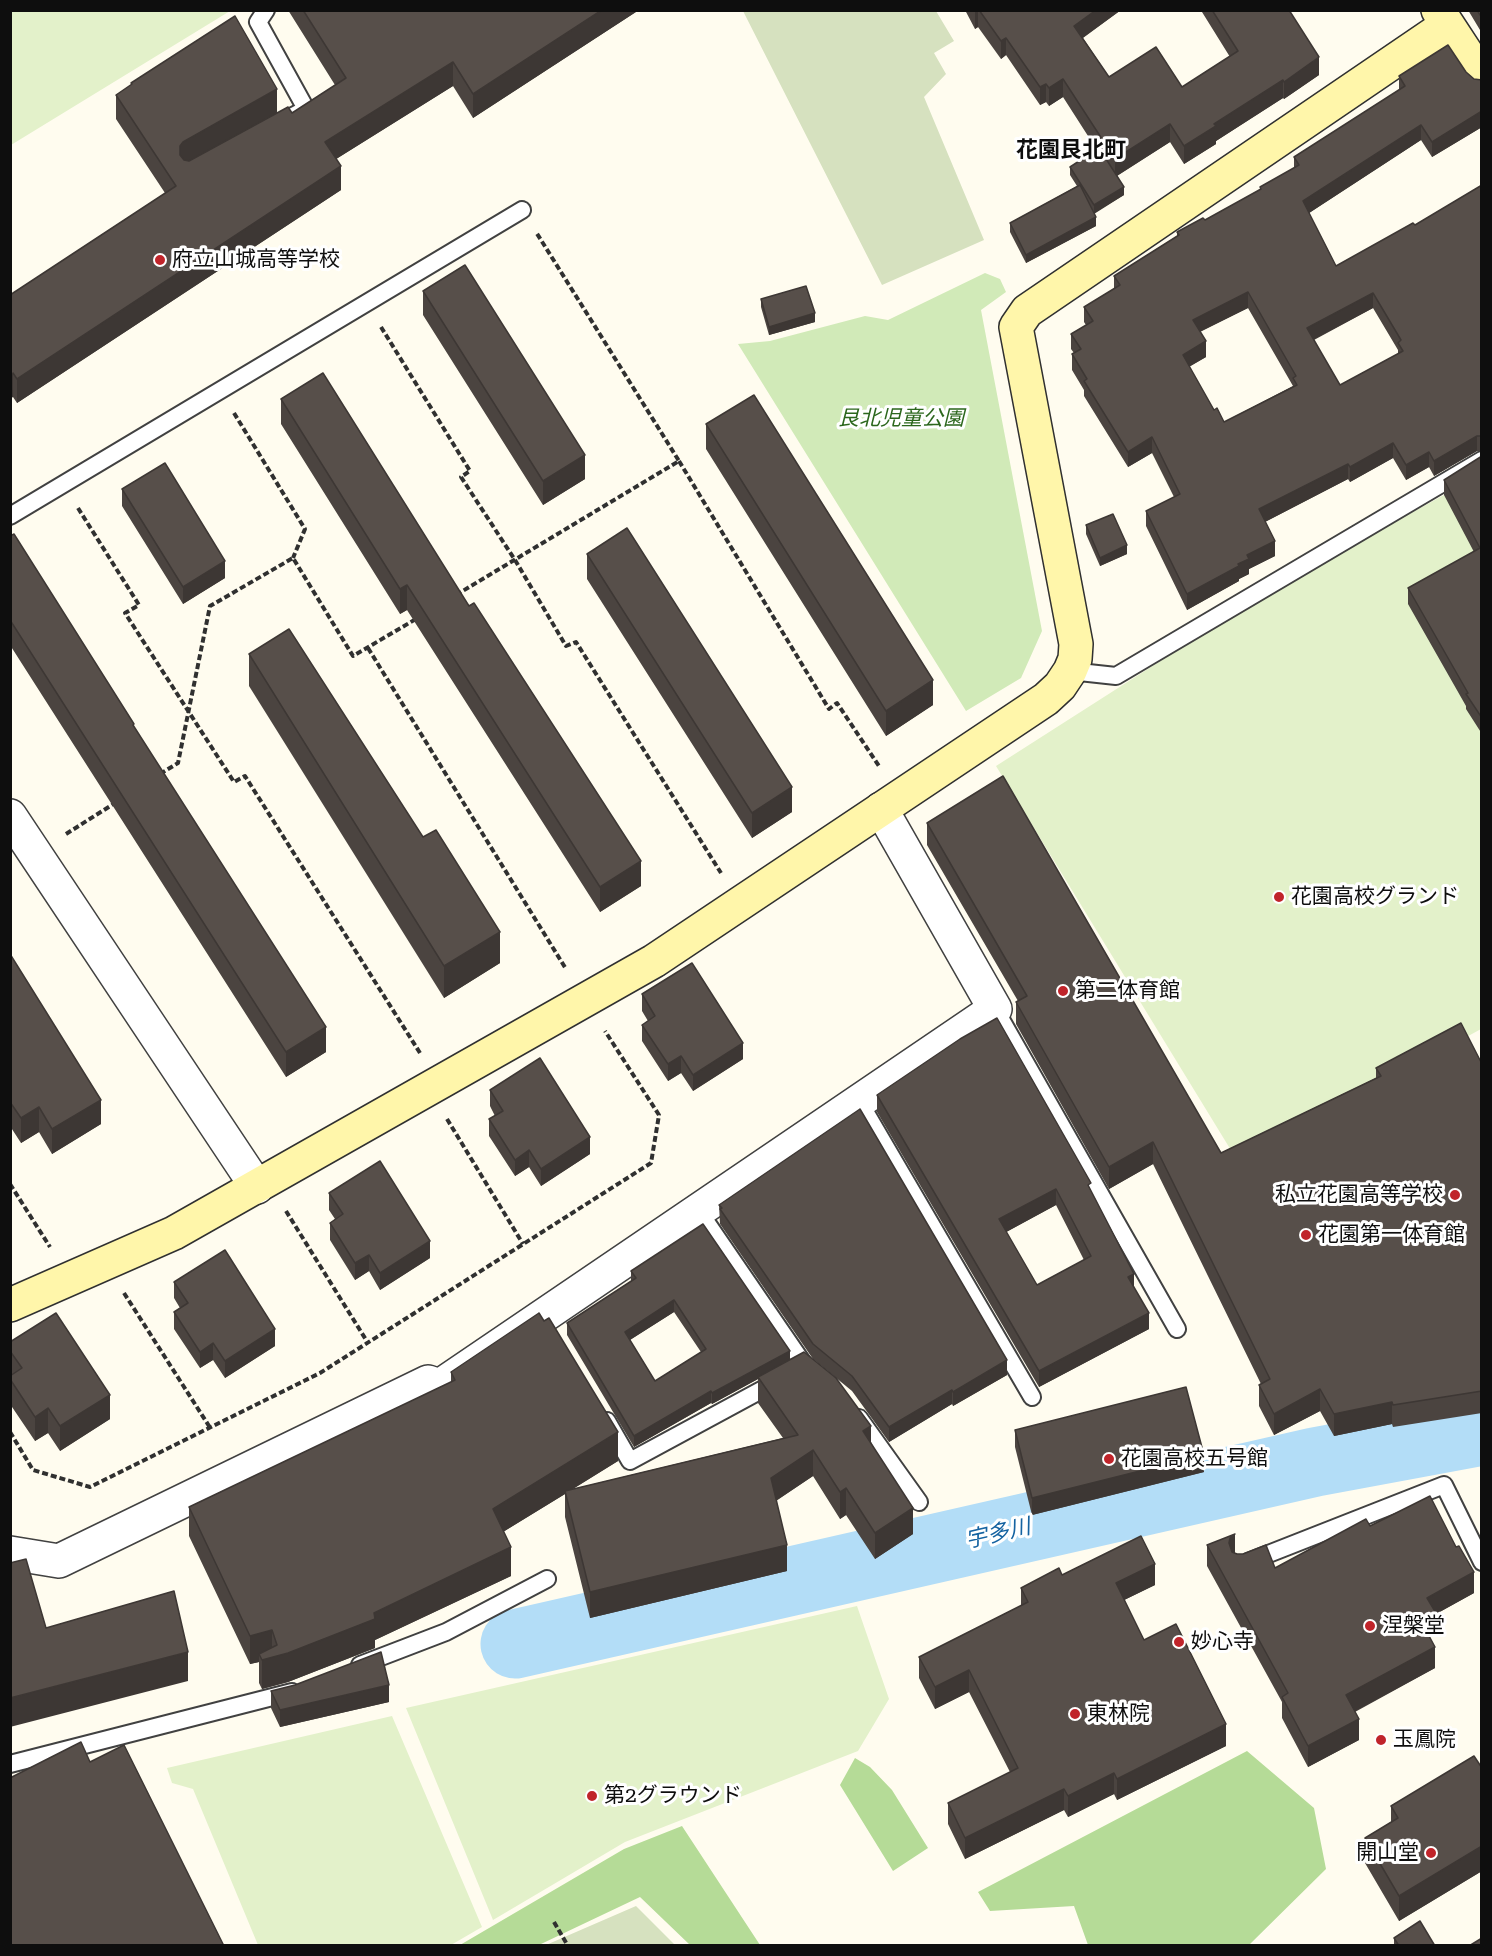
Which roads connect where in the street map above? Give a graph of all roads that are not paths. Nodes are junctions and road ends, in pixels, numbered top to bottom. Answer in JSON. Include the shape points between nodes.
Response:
{"nodes":[{"id":1,"x":267,"y":10,"type":"edge"},
{"id":2,"x":1443,"y":18,"type":"edge"},
{"id":3,"x":1482,"y":77,"type":"edge"},
{"id":4,"x":277,"y":125,"type":"edge"},
{"id":5,"x":522,"y":210,"type":"road end"},
{"id":6,"x":1482,"y":460,"type":"edge"},
{"id":7,"x":10,"y":516,"type":"edge"},
{"id":8,"x":1070,"y":671,"type":"junction"},
{"id":9,"x":890,"y":803,"type":"junction"},
{"id":10,"x":10,"y":816,"type":"edge"},
{"id":11,"x":995,"y":1009,"type":"junction"},
{"id":12,"x":859,"y":1101,"type":"junction"},
{"id":13,"x":262,"y":1184,"type":"junction"},
{"id":14,"x":698,"y":1210,"type":"junction"},
{"id":15,"x":10,"y":1305,"type":"edge"},
{"id":16,"x":1177,"y":1329,"type":"dead end"},
{"id":17,"x":805,"y":1366,"type":"junction"},
{"id":18,"x":828,"y":1385,"type":"edge"},
{"id":19,"x":1032,"y":1397,"type":"dead end"},
{"id":20,"x":596,"y":1403,"type":"edge"},
{"id":21,"x":851,"y":1407,"type":"edge"},
{"id":22,"x":920,"y":1502,"type":"dead end"},
{"id":23,"x":10,"y":1553,"type":"edge"},
{"id":24,"x":1482,"y":1562,"type":"edge"},
{"id":25,"x":1239,"y":1565,"type":"edge"},
{"id":26,"x":547,"y":1579,"type":"dead end"},
{"id":27,"x":347,"y":1670,"type":"edge"},
{"id":28,"x":302,"y":1687,"type":"edge"},
{"id":29,"x":10,"y":1764,"type":"edge"}],
"edges":[{"from":1,"to":4,"type":"lane","via":[[258,22],[306,109]]},
{"from":2,"to":3,"type":"street"},
{"from":2,"to":8,"type":"street","via":[[1027,311],[1016,327],[1076,645]]},
{"from":5,"to":7,"type":"lane"},
{"from":6,"to":8,"type":"lane","via":[[1116,676]]},
{"from":8,"to":9,"type":"street","via":[[1046,699]]},
{"from":9,"to":11,"type":"street"},
{"from":9,"to":13,"type":"street","via":[[654,961]]},
{"from":10,"to":13,"type":"street"},
{"from":11,"to":12,"type":"street"},
{"from":11,"to":16,"type":"lane"},
{"from":12,"to":14,"type":"street"},
{"from":12,"to":19,"type":"lane"},
{"from":13,"to":15,"type":"street","via":[[174,1233]]},
{"from":14,"to":17,"type":"lane"},
{"from":14,"to":23,"type":"street","via":[[546,1321],[440,1386],[428,1382],[59,1561]]},
{"from":17,"to":18,"type":"lane"},
{"from":17,"to":20,"type":"lane","via":[[630,1461]]},
{"from":21,"to":22,"type":"lane"},
{"from":24,"to":25,"type":"lane","via":[[1444,1485]]},
{"from":26,"to":27,"type":"lane","via":[[446,1632]]},
{"from":28,"to":29,"type":"lane"}]}
